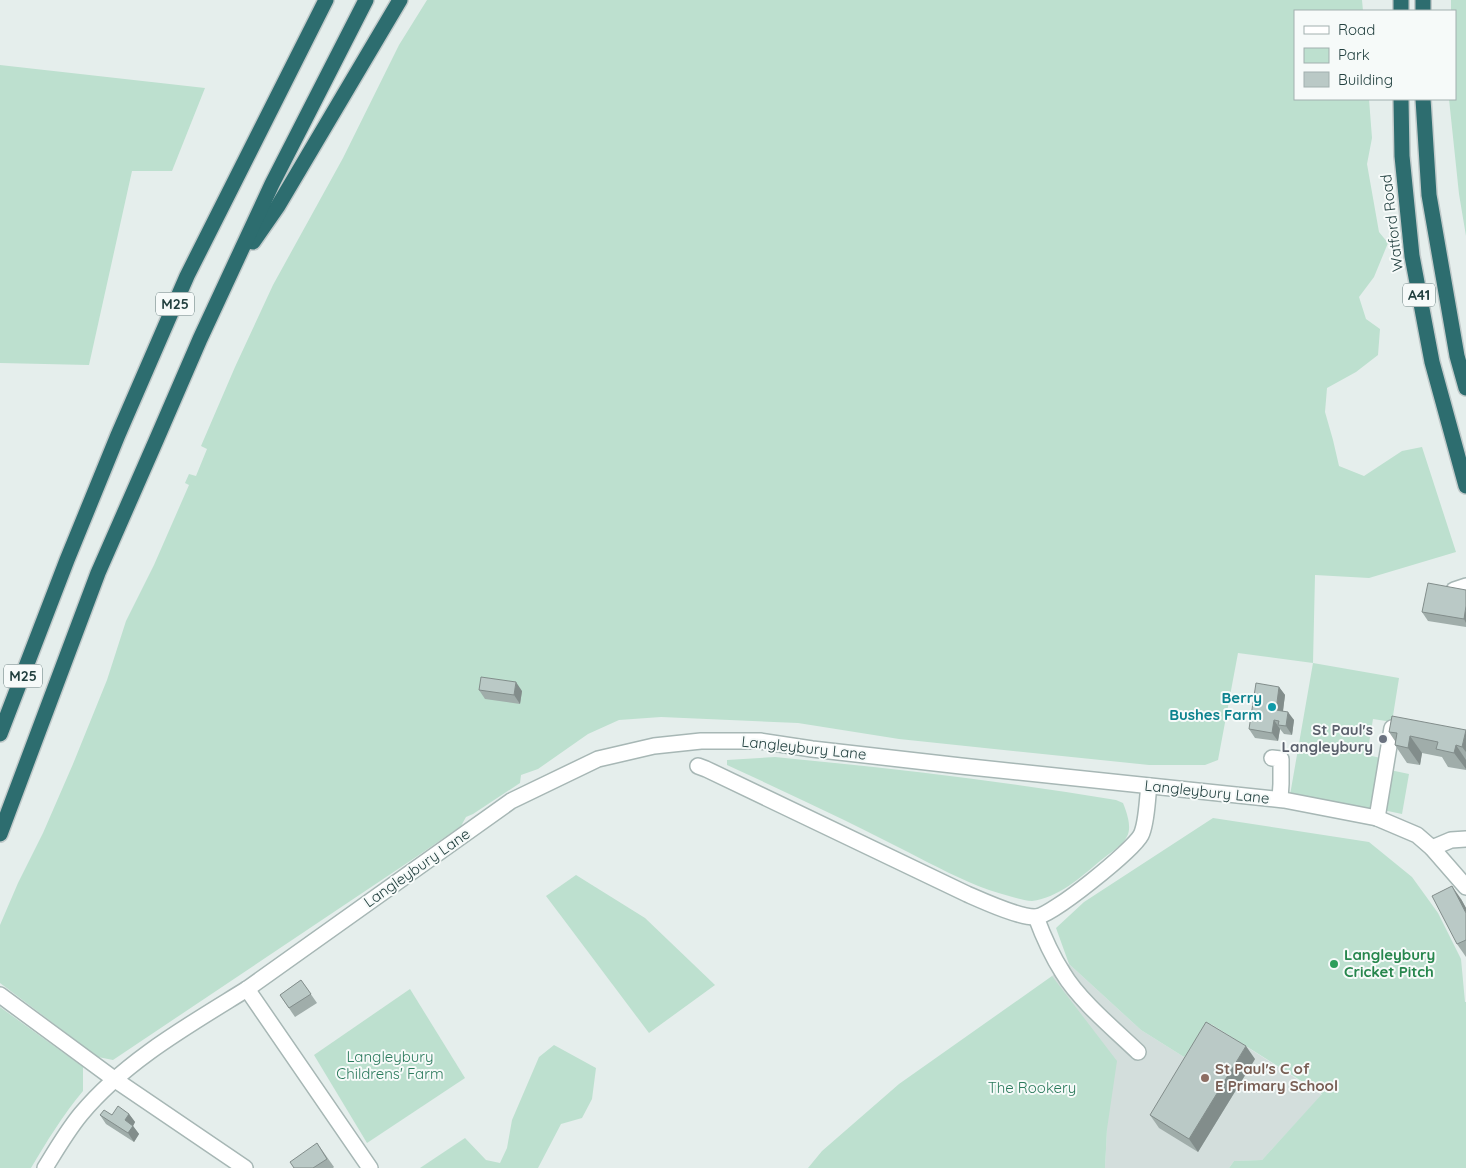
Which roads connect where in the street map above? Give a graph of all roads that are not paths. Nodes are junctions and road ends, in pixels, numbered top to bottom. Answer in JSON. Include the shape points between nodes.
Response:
{"nodes":[{"id":1,"x":326,"y":0,"type":"edge"},
{"id":2,"x":366,"y":0,"type":"edge"},
{"id":3,"x":400,"y":0,"type":"edge"},
{"id":4,"x":1402,"y":100,"type":"edge"},
{"id":5,"x":1423,"y":100,"type":"edge"},
{"id":6,"x":229,"y":276,"type":"junction"},
{"id":7,"x":1466,"y":388,"type":"edge"},
{"id":8,"x":1466,"y":486,"type":"edge"},
{"id":9,"x":1392,"y":728,"type":"edge"},
{"id":10,"x":0,"y":734,"type":"edge"},
{"id":11,"x":1272,"y":758,"type":"dead end"},
{"id":12,"x":698,"y":766,"type":"dead end"},
{"id":13,"x":1149,"y":786,"type":"junction"},
{"id":14,"x":1280,"y":799,"type":"junction"},
{"id":15,"x":1377,"y":818,"type":"junction"},
{"id":16,"x":0,"y":834,"type":"edge"},
{"id":17,"x":1466,"y":839,"type":"edge"},
{"id":18,"x":1432,"y":848,"type":"junction"},
{"id":19,"x":1466,"y":887,"type":"edge"},
{"id":20,"x":1036,"y":917,"type":"junction"},
{"id":21,"x":247,"y":989,"type":"junction"},
{"id":22,"x":0,"y":995,"type":"edge"},
{"id":23,"x":1138,"y":1052,"type":"dead end"},
{"id":24,"x":114,"y":1079,"type":"junction"},
{"id":25,"x":45,"y":1168,"type":"edge"},
{"id":26,"x":245,"y":1168,"type":"edge"},
{"id":27,"x":370,"y":1168,"type":"edge"}],
"edges":[{"from":1,"to":10,"type":"highway","number":"M25","via":[[187,276],[118,435]]},
{"from":2,"to":6,"type":"highway","number":"M25"},
{"from":3,"to":6,"type":"highway","number":"M25","via":[[278,206]]},
{"from":4,"to":8,"type":"highway","name":"Watford Road","number":"A41","via":[[1402,156],[1412,256],[1432,362]]},
{"from":5,"to":7,"type":"highway","number":"A41","via":[[1429,195],[1457,356]]},
{"from":6,"to":16,"type":"highway","number":"M25","via":[[98,573]]},
{"from":9,"to":15,"type":"street"},
{"from":11,"to":14,"type":"street","via":[[1281,759]]},
{"from":12,"to":20,"type":"street","via":[[833,822],[975,897],[1000,908]]},
{"from":13,"to":14,"type":"street","name":"Langleybury Lane"},
{"from":13,"to":20,"type":"street","via":[[1141,835],[1078,891],[1049,912]]},
{"from":13,"to":21,"type":"street","name":"Langleybury Lane","via":[[760,741],[701,741],[616,754],[598,759],[511,801]]},
{"from":14,"to":15,"type":"street","name":"Langleybury Lane"},
{"from":15,"to":18,"type":"street","name":"Langleybury Lane","via":[[1417,835]]},
{"from":17,"to":18,"type":"street","via":[[1451,840]]},
{"from":18,"to":19,"type":"street","name":"Langleybury Lane"},
{"from":20,"to":23,"type":"street","via":[[1063,974],[1082,998]]},
{"from":21,"to":24,"type":"street","name":"Langleybury Lane"},
{"from":21,"to":27,"type":"street"},
{"from":22,"to":24,"type":"street"},
{"from":24,"to":25,"type":"street","name":"Langleybury Lane","via":[[80,1115]]},
{"from":24,"to":26,"type":"street"}]}
